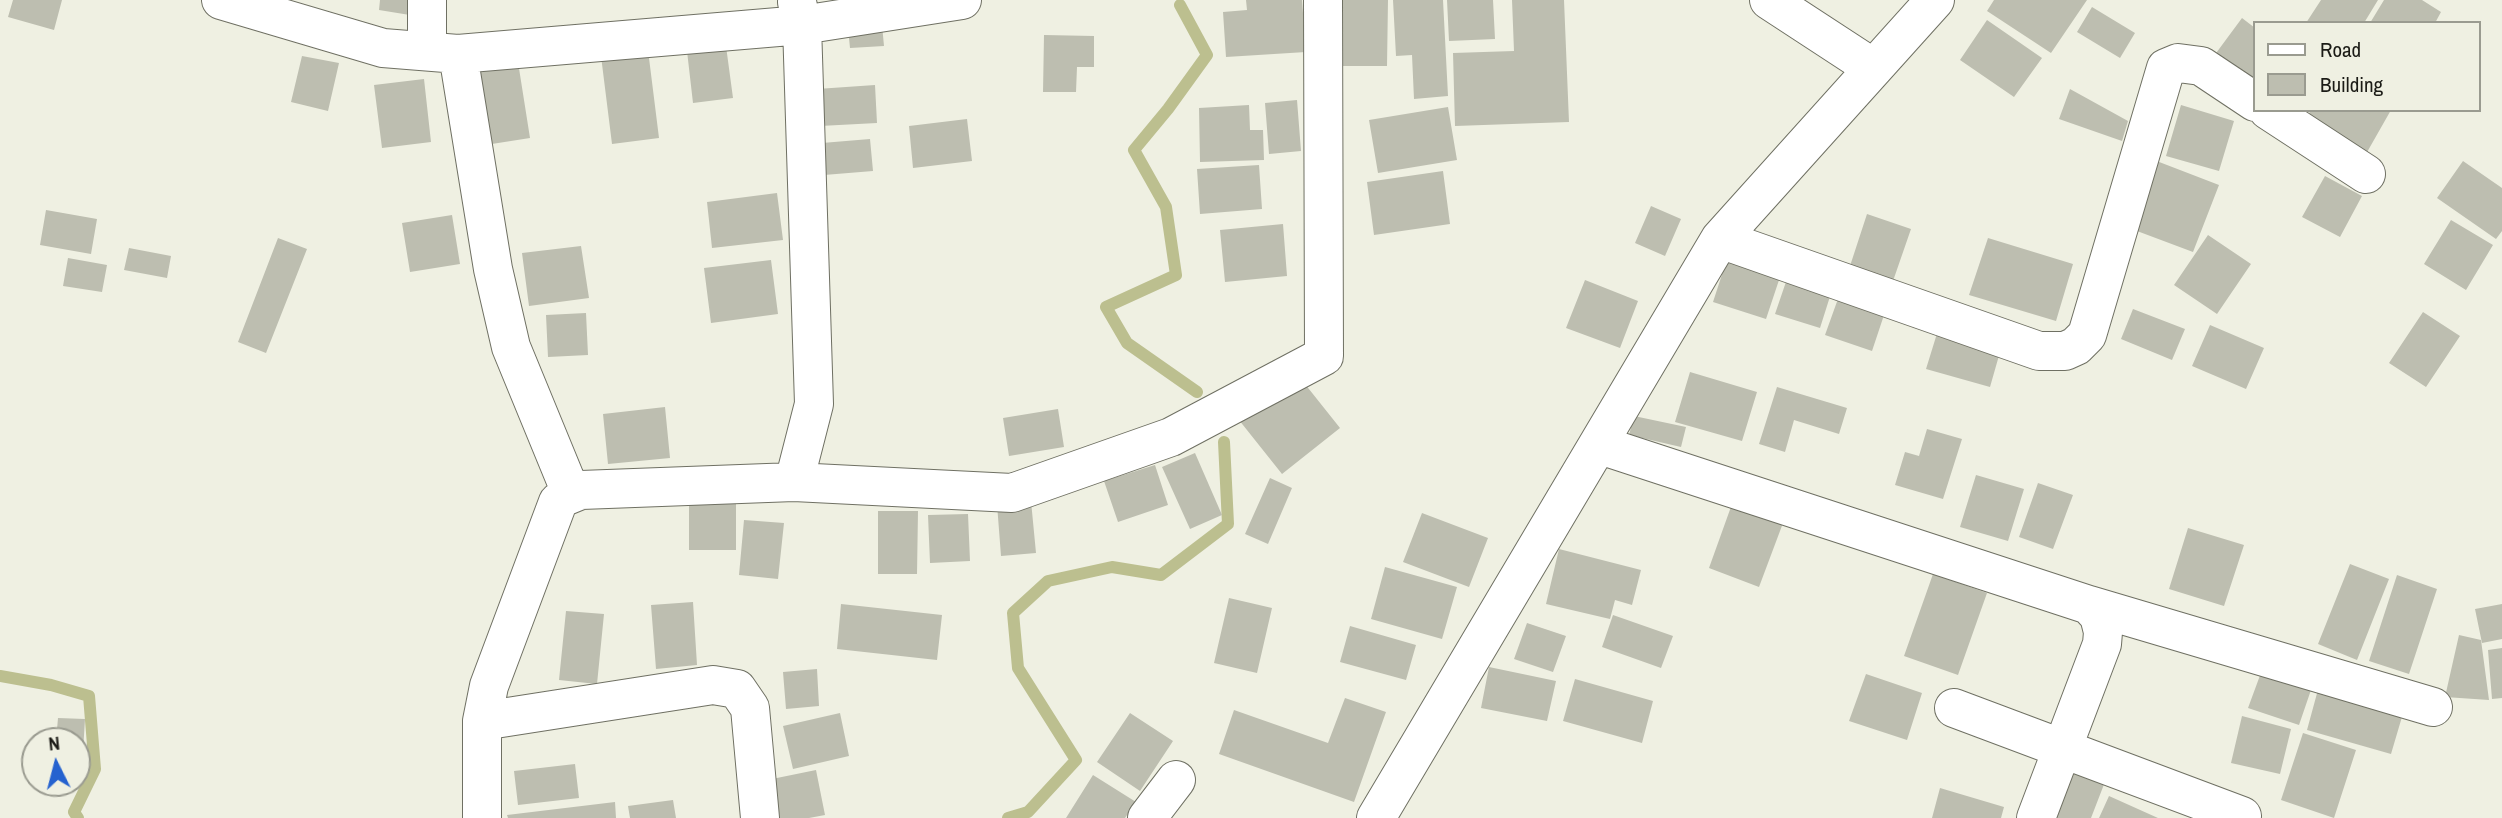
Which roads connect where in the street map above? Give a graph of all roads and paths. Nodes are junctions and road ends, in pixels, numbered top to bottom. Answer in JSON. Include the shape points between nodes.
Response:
{"nodes":[{"id":1,"x":221,"y":0,"type":"edge"},
{"id":2,"x":427,"y":0,"type":"edge"},
{"id":3,"x":962,"y":0,"type":"edge"},
{"id":4,"x":1322,"y":0,"type":"edge"},
{"id":5,"x":1769,"y":0,"type":"edge"},
{"id":6,"x":1936,"y":0,"type":"edge"},
{"id":7,"x":799,"y":13,"type":"edge"},
{"id":8,"x":442,"y":52,"type":"junction"},
{"id":9,"x":1873,"y":68,"type":"junction"},
{"id":10,"x":2254,"y":101,"type":"edge"},
{"id":11,"x":2271,"y":112,"type":"edge"},
{"id":12,"x":2366,"y":174,"type":"dead end"},
{"id":13,"x":1720,"y":239,"type":"junction"},
{"id":14,"x":1600,"y":445,"type":"junction"},
{"id":15,"x":794,"y":482,"type":"junction"},
{"id":16,"x":571,"y":493,"type":"junction"},
{"id":17,"x":2089,"y":605,"type":"junction"},
{"id":18,"x":2433,"y":707,"type":"dead end"},
{"id":19,"x":1954,"y":708,"type":"dead end"},
{"id":20,"x":482,"y":721,"type":"junction"},
{"id":21,"x":2063,"y":749,"type":"junction"},
{"id":22,"x":1176,"y":780,"type":"dead end"},
{"id":23,"x":2242,"y":816,"type":"dead end"},
{"id":24,"x":482,"y":818,"type":"edge"},
{"id":25,"x":760,"y":818,"type":"edge"},
{"id":26,"x":1147,"y":818,"type":"edge"},
{"id":27,"x":1376,"y":818,"type":"edge"},
{"id":28,"x":2036,"y":818,"type":"edge"}],
"edges":[{"from":1,"to":8,"type":"street","via":[[383,48]]},
{"from":2,"to":8,"type":"street"},
{"from":3,"to":7,"type":"street"},
{"from":4,"to":15,"type":"street","via":[[1324,356],[1171,437],[1012,493]]},
{"from":5,"to":9,"type":"street"},
{"from":6,"to":9,"type":"street"},
{"from":7,"to":8,"type":"street"},
{"from":7,"to":15,"type":"street","via":[[814,404]]},
{"from":8,"to":16,"type":"street","via":[[511,347]]},
{"from":9,"to":13,"type":"street"},
{"from":10,"to":13,"type":"street","via":[[2201,66],[2178,63],[2166,68],[2087,335],[2065,351],[2039,351]]},
{"from":11,"to":12,"type":"street"},
{"from":13,"to":14,"type":"street"},
{"from":14,"to":17,"type":"street"},
{"from":14,"to":27,"type":"street"},
{"from":15,"to":16,"type":"street"},
{"from":16,"to":20,"type":"street","via":[[558,502],[489,686]]},
{"from":17,"to":18,"type":"street"},
{"from":17,"to":21,"type":"street","via":[[2099,617],[2102,644]]},
{"from":19,"to":21,"type":"street"},
{"from":20,"to":24,"type":"street"},
{"from":20,"to":25,"type":"street","via":[[713,685],[737,689],[750,708]]},
{"from":21,"to":23,"type":"street"},
{"from":21,"to":28,"type":"street"},
{"from":22,"to":26,"type":"street"}]}
